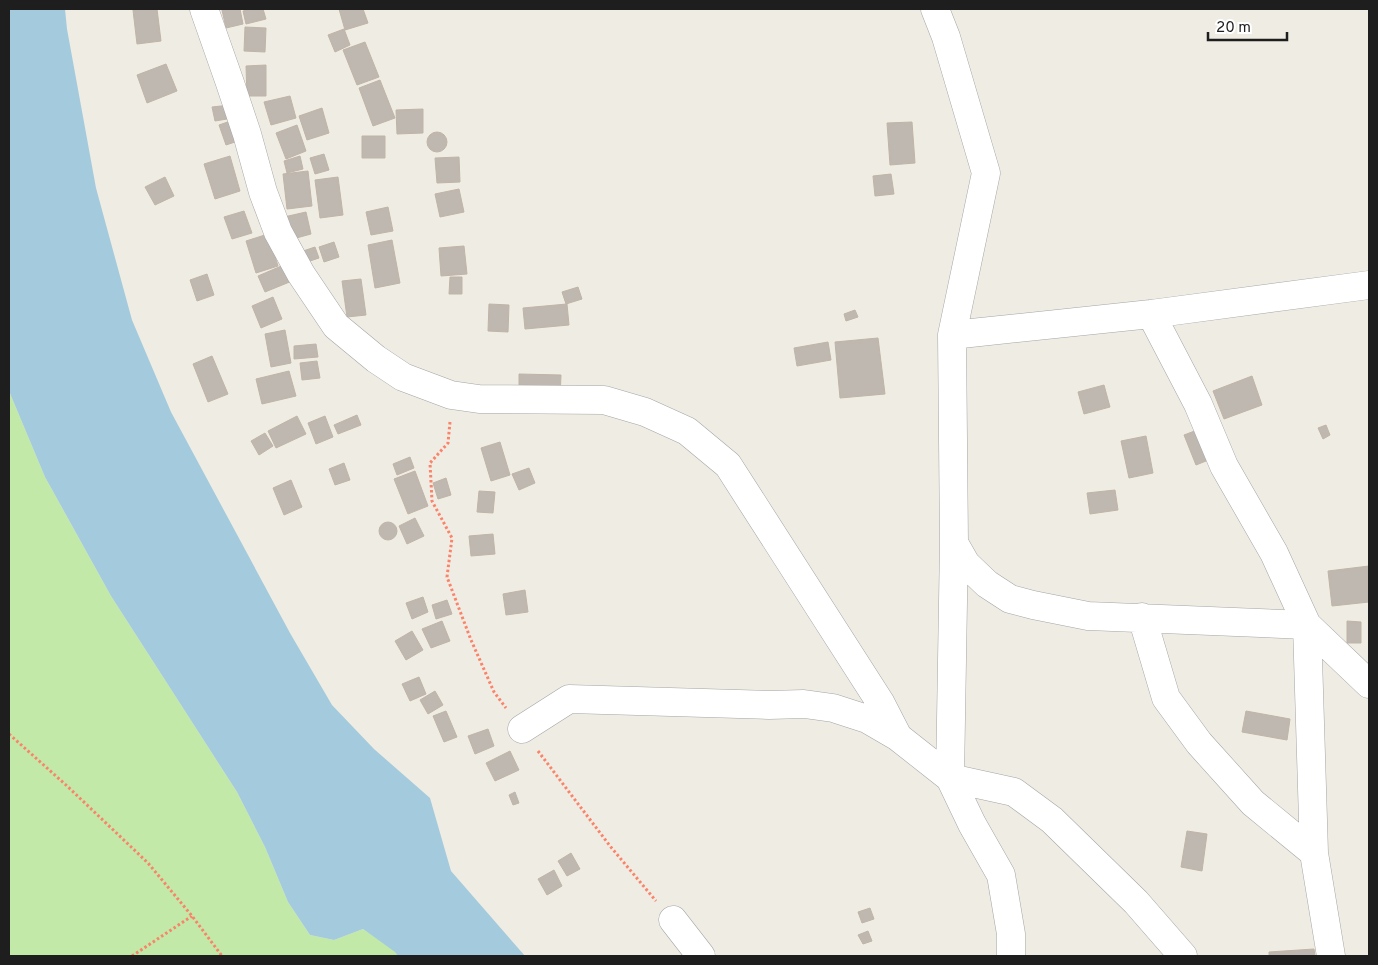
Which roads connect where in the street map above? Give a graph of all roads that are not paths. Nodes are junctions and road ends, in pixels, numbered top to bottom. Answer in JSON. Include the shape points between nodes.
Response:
{"nodes":[{"id":1,"x":204,"y":9,"type":"edge"},
{"id":2,"x":935,"y":9,"type":"edge"},
{"id":3,"x":1369,"y":285,"type":"edge"},
{"id":4,"x":1150,"y":314,"type":"junction"},
{"id":5,"x":952,"y":335,"type":"junction"},
{"id":6,"x":954,"y":543,"type":"junction"},
{"id":7,"x":1142,"y":618,"type":"junction"},
{"id":8,"x":1307,"y":625,"type":"junction"},
{"id":9,"x":1366,"y":673,"type":"edge"},
{"id":10,"x":522,"y":729,"type":"road end"},
{"id":11,"x":898,"y":737,"type":"junction"},
{"id":12,"x":950,"y":778,"type":"junction"},
{"id":13,"x":1314,"y":853,"type":"junction"},
{"id":14,"x":673,"y":920,"type":"road end"},
{"id":15,"x":701,"y":956,"type":"edge"},
{"id":16,"x":1011,"y":956,"type":"edge"},
{"id":17,"x":1183,"y":956,"type":"edge"},
{"id":18,"x":1331,"y":956,"type":"edge"}],
"edges":[{"from":1,"to":11,"type":"street","via":[[278,232],[336,326],[403,377],[451,395],[479,399],[604,400],[645,412],[687,431],[728,465],[880,702]]},
{"from":2,"to":5,"type":"street","via":[[986,174]]},
{"from":3,"to":4,"type":"street"},
{"from":4,"to":5,"type":"street"},
{"from":4,"to":8,"type":"street","via":[[1198,404],[1224,466],[1274,552]]},
{"from":5,"to":6,"type":"street"},
{"from":6,"to":7,"type":"street","via":[[966,564],[987,584],[1010,599],[1088,616]]},
{"from":6,"to":12,"type":"street"},
{"from":7,"to":8,"type":"street"},
{"from":7,"to":13,"type":"street","via":[[1166,698],[1193,736],[1253,802]]},
{"from":8,"to":9,"type":"street"},
{"from":8,"to":13,"type":"street"},
{"from":10,"to":11,"type":"street","via":[[569,698],[804,704],[833,708],[867,719]]},
{"from":11,"to":12,"type":"street"},
{"from":12,"to":16,"type":"street","via":[[1001,875],[1010,927]]},
{"from":12,"to":17,"type":"street","via":[[1014,792],[1052,820],[1136,902]]},
{"from":13,"to":18,"type":"street"},
{"from":14,"to":15,"type":"street"}]}
